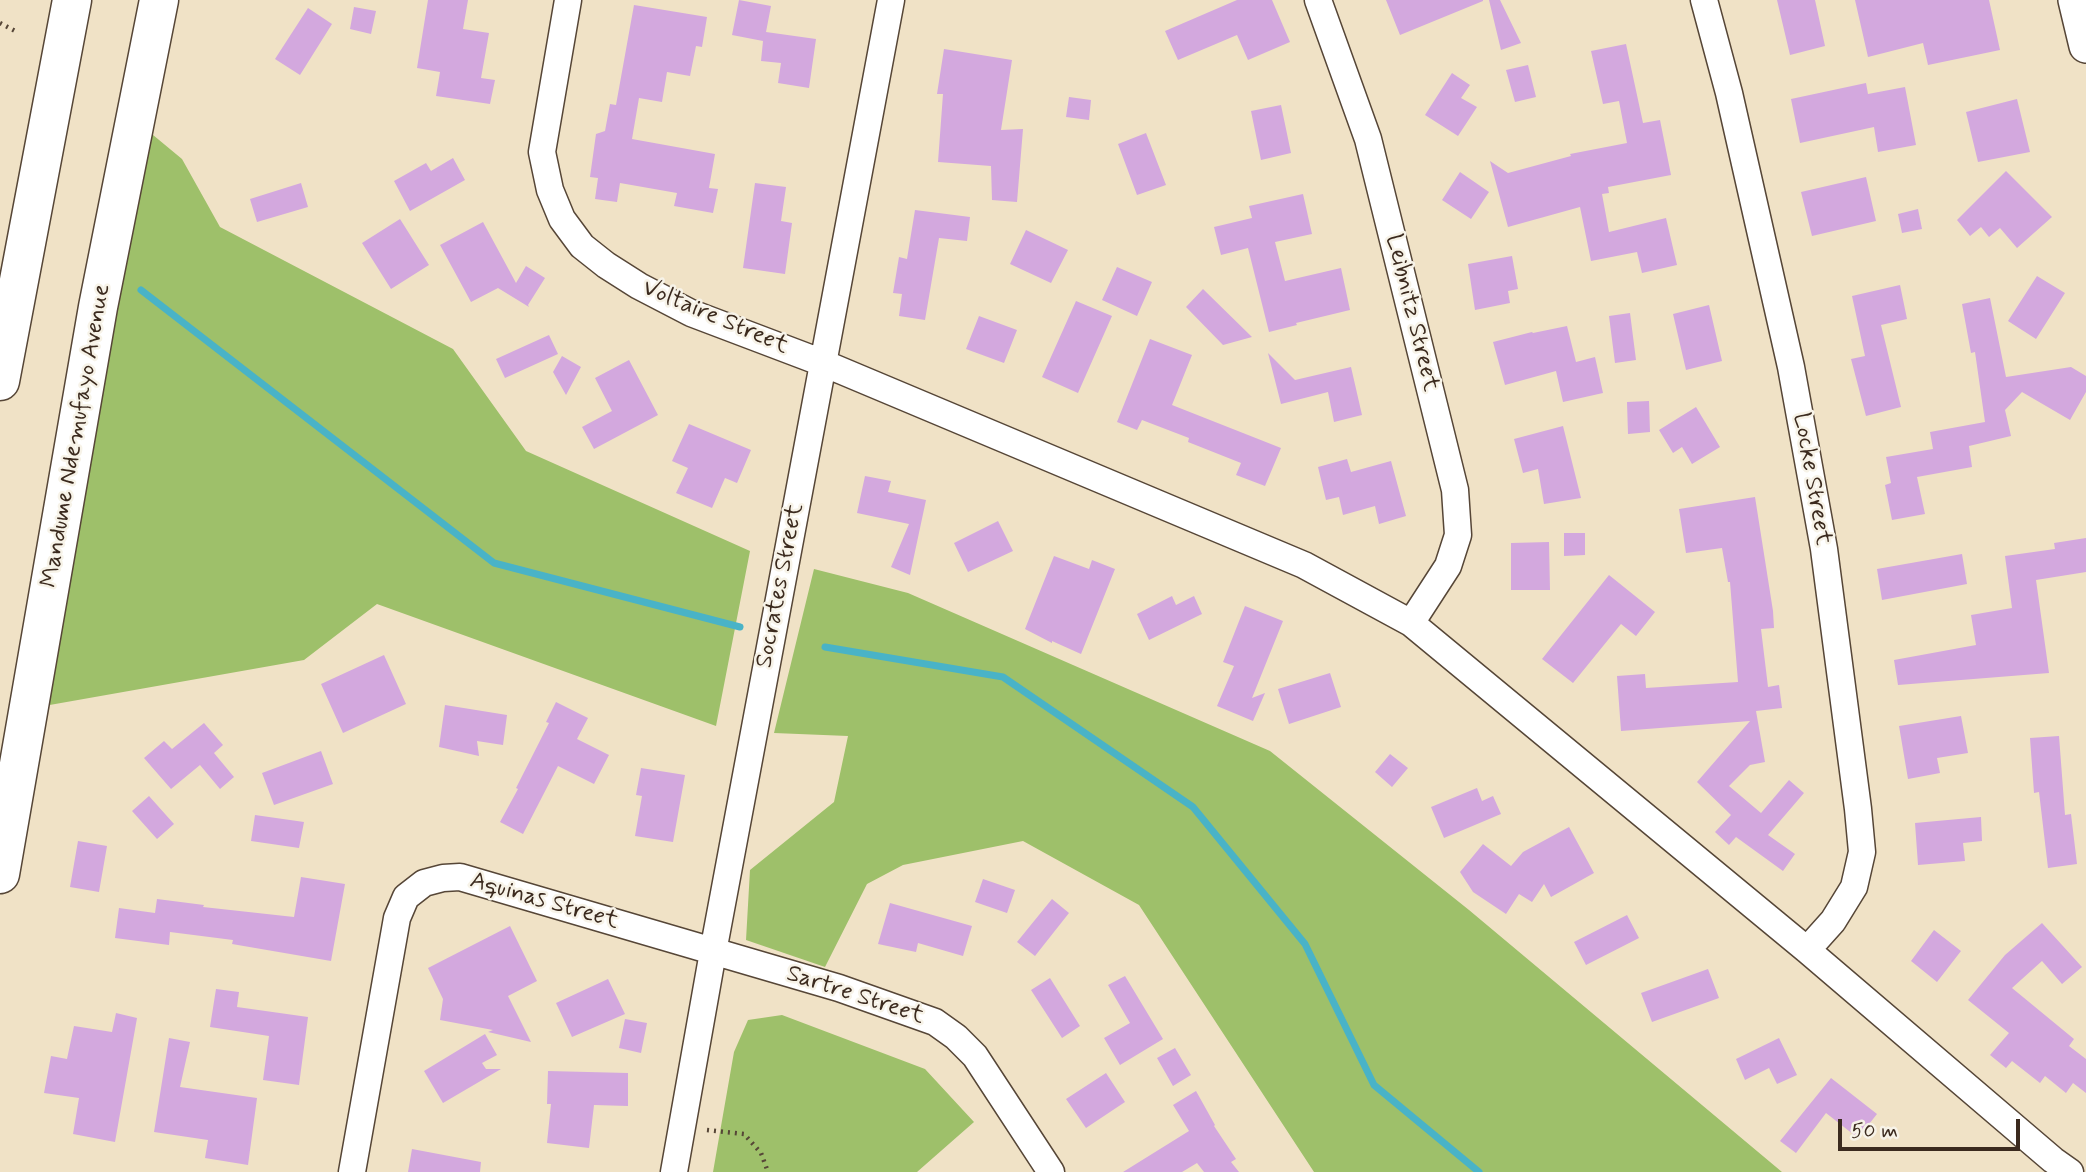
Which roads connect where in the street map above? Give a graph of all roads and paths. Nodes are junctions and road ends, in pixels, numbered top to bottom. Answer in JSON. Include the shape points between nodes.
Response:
{"nodes":[{"id":1,"x":72,"y":0,"type":"edge"},
{"id":2,"x":159,"y":0,"type":"edge"},
{"id":3,"x":568,"y":0,"type":"edge"},
{"id":4,"x":891,"y":0,"type":"edge"},
{"id":5,"x":1318,"y":0,"type":"edge"},
{"id":6,"x":1704,"y":0,"type":"edge"},
{"id":7,"x":2075,"y":0,"type":"edge"},
{"id":8,"x":0,"y":23,"type":"edge"},
{"id":9,"x":17,"y":32,"type":"dead end"},
{"id":10,"x":2086,"y":46,"type":"edge"},
{"id":11,"x":823,"y":363,"type":"junction"},
{"id":12,"x":0,"y":381,"type":"edge"},
{"id":13,"x":1412,"y":623,"type":"junction"},
{"id":14,"x":0,"y":874,"type":"edge"},
{"id":15,"x":1807,"y":950,"type":"junction"},
{"id":16,"x":713,"y":952,"type":"junction"},
{"id":17,"x":682,"y":1128,"type":"junction"},
{"id":18,"x":352,"y":1172,"type":"edge"},
{"id":19,"x":674,"y":1172,"type":"edge"},
{"id":20,"x":768,"y":1172,"type":"edge"},
{"id":21,"x":1051,"y":1172,"type":"edge"},
{"id":22,"x":2070,"y":1172,"type":"edge"}],
"edges":[{"from":1,"to":12,"type":"main road"},
{"from":2,"to":14,"type":"main road","name":"Mandume Ndemufayo Avenue","via":[[98,307]]},
{"from":3,"to":11,"type":"street","name":"Voltaire Street","via":[[542,152],[562,219],[582,246],[639,286],[691,313]]},
{"from":4,"to":11,"type":"street","name":"Socrates Street"},
{"from":5,"to":13,"type":"street","name":"Leibnitz Street","via":[[1368,139],[1455,490],[1458,536],[1448,566]]},
{"from":6,"to":15,"type":"street","name":"Locke Street","via":[[1791,367],[1824,550],[1858,809],[1862,852],[1854,887]]},
{"from":7,"to":10,"type":"street"},
{"from":8,"to":9,"type":"path"},
{"from":11,"to":13,"type":"street","name":"Voltaire Street","via":[[1304,565]]},
{"from":11,"to":16,"type":"street","name":"Socrates Street"},
{"from":13,"to":15,"type":"street","name":"Voltaire Street"},
{"from":15,"to":22,"type":"street","name":"Voltaire Street"},
{"from":16,"to":17,"type":"street","name":"Socrates Street"},
{"from":16,"to":18,"type":"street","name":"Aquinas Street","via":[[460,877],[424,883],[406,897],[397,918]]},
{"from":16,"to":21,"type":"street","name":"Sartre Street","via":[[839,988],[935,1022],[975,1056]]},
{"from":17,"to":19,"type":"street","name":"Socrates Street"},
{"from":17,"to":20,"type":"path","via":[[744,1134],[761,1153]]}]}
